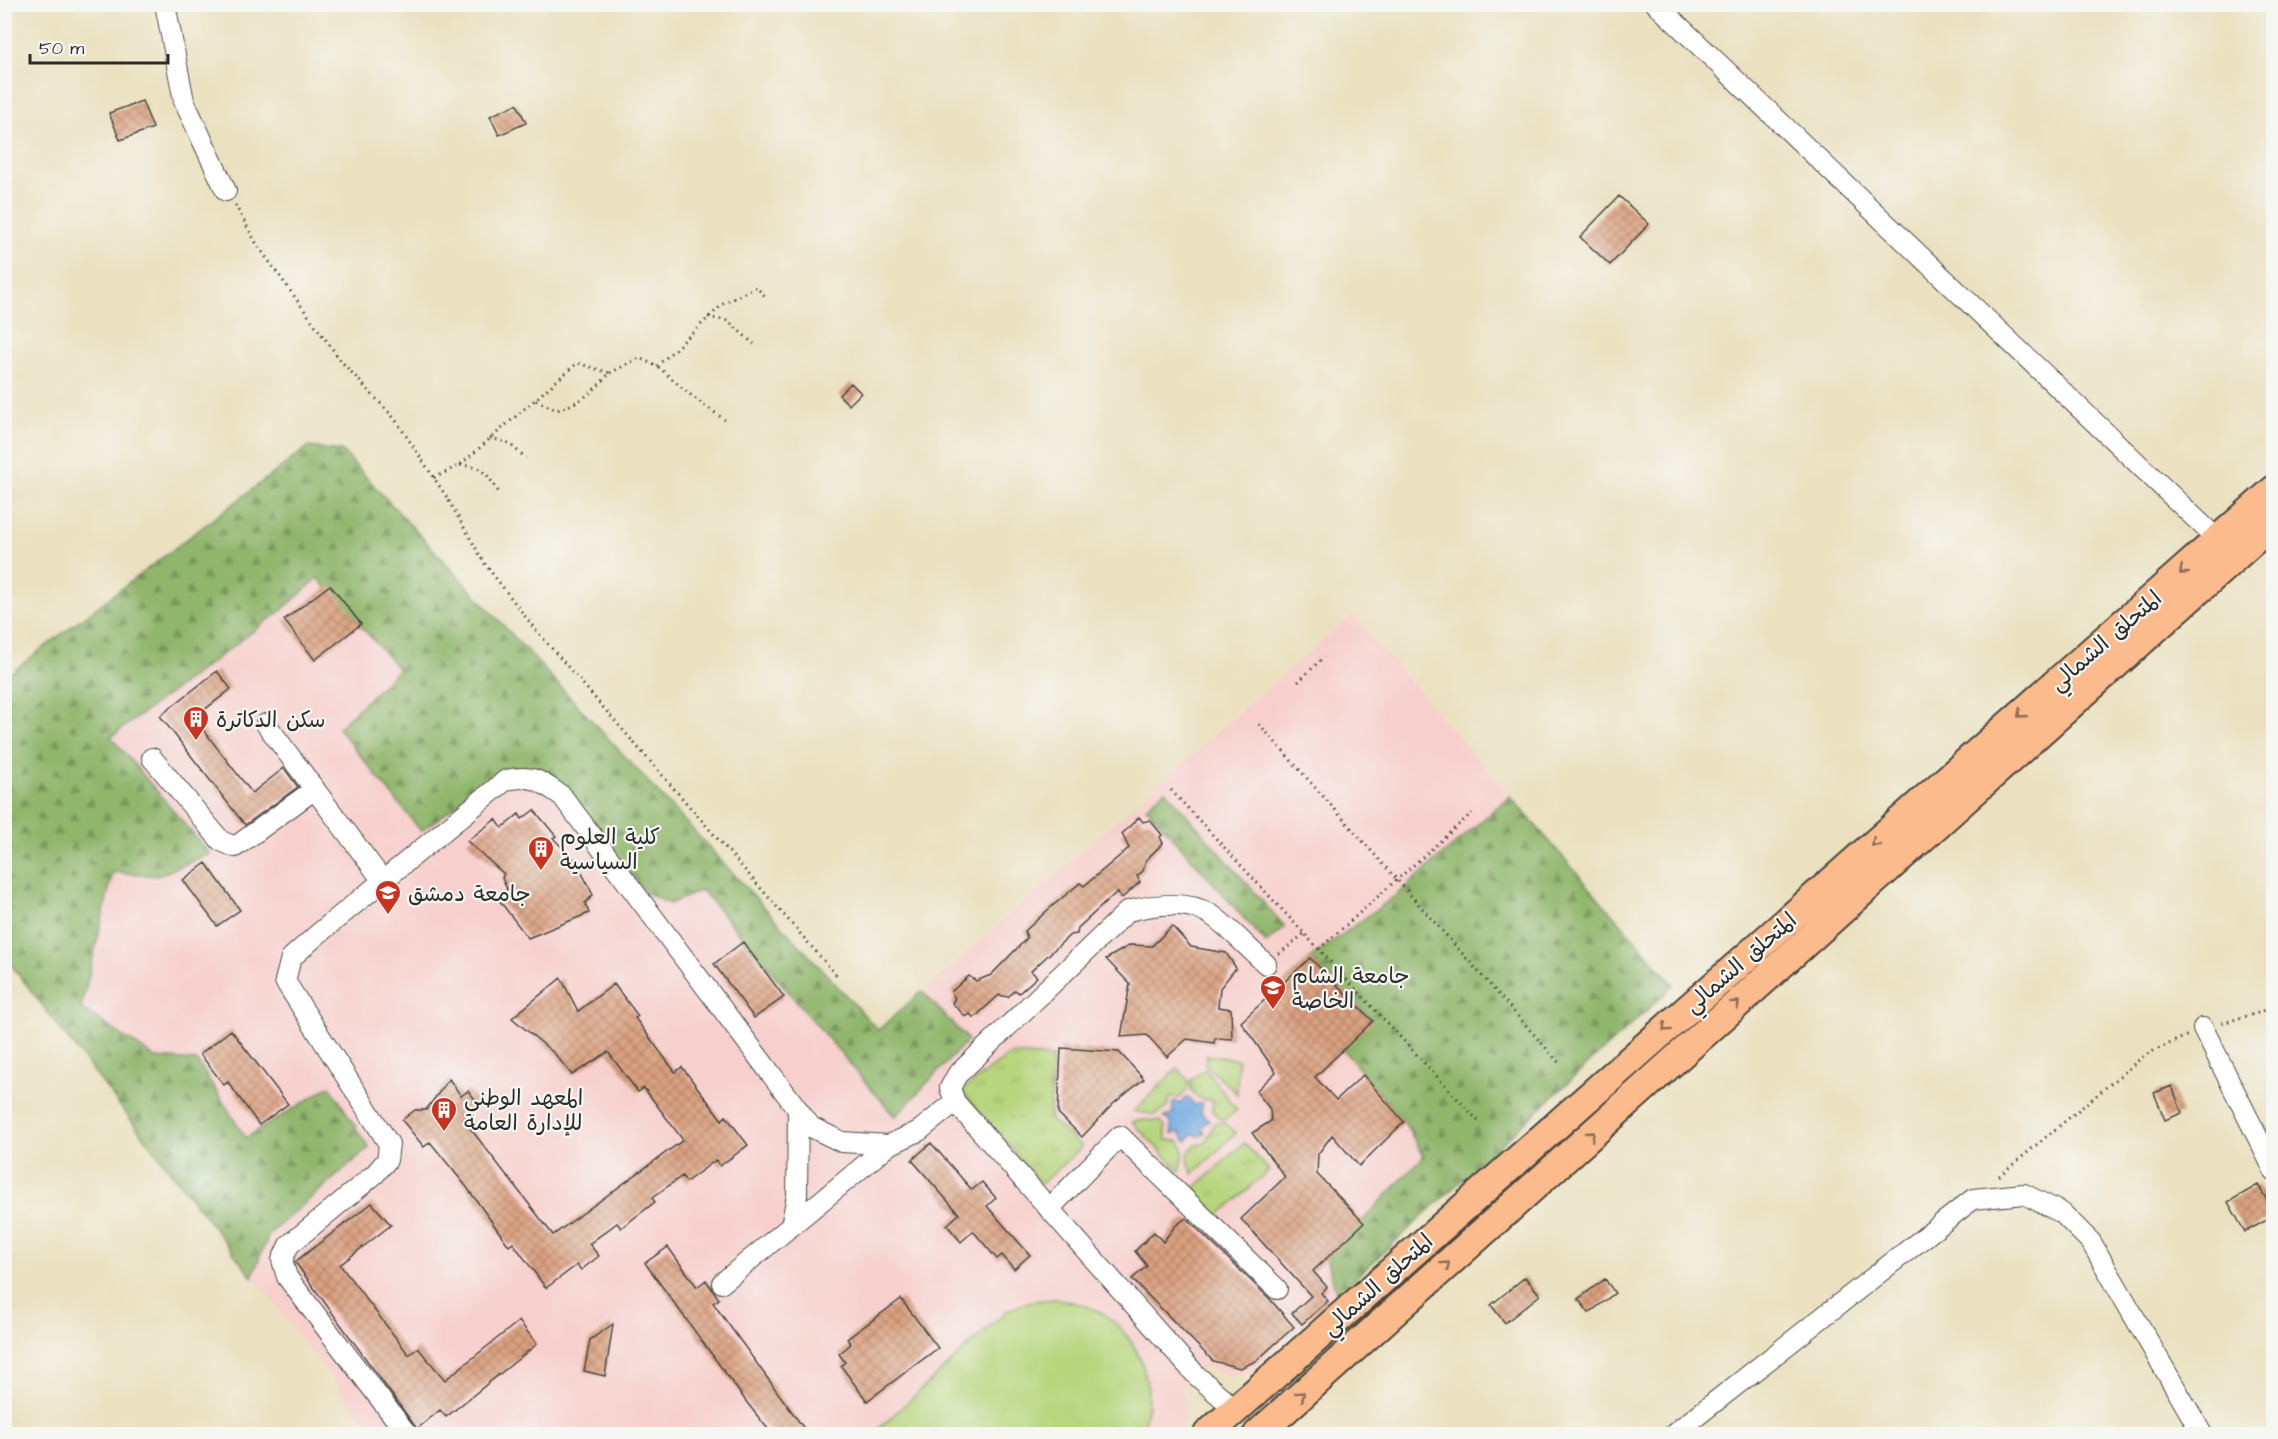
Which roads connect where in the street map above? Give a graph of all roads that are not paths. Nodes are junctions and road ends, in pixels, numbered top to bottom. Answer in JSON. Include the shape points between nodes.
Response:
{"nodes":[{"id":1,"x":165,"y":4,"type":"edge"},
{"id":2,"x":1656,"y":4,"type":"edge"},
{"id":3,"x":226,"y":191,"type":"road end"},
{"id":4,"x":2274,"y":490,"type":"edge"},
{"id":5,"x":2274,"y":522,"type":"edge"},
{"id":6,"x":2218,"y":540,"type":"junction"},
{"id":7,"x":266,"y":724,"type":"dead end"},
{"id":8,"x":152,"y":758,"type":"dead end"},
{"id":9,"x":315,"y":789,"type":"junction"},
{"id":10,"x":383,"y":880,"type":"junction"},
{"id":11,"x":1266,"y":964,"type":"road end"},
{"id":12,"x":2203,"y":1028,"type":"road end"},
{"id":13,"x":955,"y":1102,"type":"junction"},
{"id":14,"x":798,"y":1110,"type":"junction"},
{"id":15,"x":889,"y":1145,"type":"junction"},
{"id":16,"x":2274,"y":1170,"type":"edge"},
{"id":17,"x":1049,"y":1209,"type":"junction"},
{"id":18,"x":791,"y":1226,"type":"junction"},
{"id":19,"x":722,"y":1283,"type":"dead end"},
{"id":20,"x":1277,"y":1289,"type":"dead end"},
{"id":21,"x":1236,"y":1410,"type":"junction"},
{"id":22,"x":407,"y":1434,"type":"edge"},
{"id":23,"x":1208,"y":1434,"type":"edge"},
{"id":24,"x":1256,"y":1434,"type":"edge"},
{"id":25,"x":1674,"y":1434,"type":"edge"},
{"id":26,"x":2202,"y":1434,"type":"edge"}],
"edges":[{"from":1,"to":3,"type":"street","via":[[184,101]]},
{"from":2,"to":6,"type":"street"},
{"from":4,"to":6,"type":"highway","name":"المتحلق الشمالي"},
{"from":24,"to":5,"type":"highway","name":"المتحلق الشمالي","one_way":true},
{"from":6,"to":21,"type":"highway","name":"المتحلق الشمالي","one_way":true},
{"from":7,"to":9,"type":"street"},
{"from":8,"to":9,"type":"street","via":[[221,841],[234,847]]},
{"from":9,"to":10,"type":"street"},
{"from":10,"to":14,"type":"street","via":[[506,780],[525,776],[541,782],[562,796]]},
{"from":10,"to":22,"type":"street","via":[[291,958],[285,981],[388,1144],[387,1160],[289,1245],[282,1260],[287,1276]]},
{"from":11,"to":13,"type":"street","via":[[1209,914],[1188,907],[1154,904],[1128,911],[957,1075],[950,1088]]},
{"from":12,"to":16,"type":"street"},
{"from":13,"to":15,"type":"street","via":[[919,1131]]},
{"from":13,"to":17,"type":"street"},
{"from":14,"to":15,"type":"street","via":[[811,1127],[842,1142]]},
{"from":14,"to":18,"type":"street","via":[[797,1196]]},
{"from":15,"to":18,"type":"street"},
{"from":17,"to":20,"type":"street","via":[[1120,1136]]},
{"from":17,"to":21,"type":"street","via":[[1196,1375]]},
{"from":18,"to":19,"type":"street"},
{"from":21,"to":23,"type":"highway","name":"المتحلق الشمالي"},
{"from":21,"to":24,"type":"highway"},
{"from":25,"to":26,"type":"street","via":[[1973,1199],[2024,1194],[2062,1213],[2091,1242]]}]}
